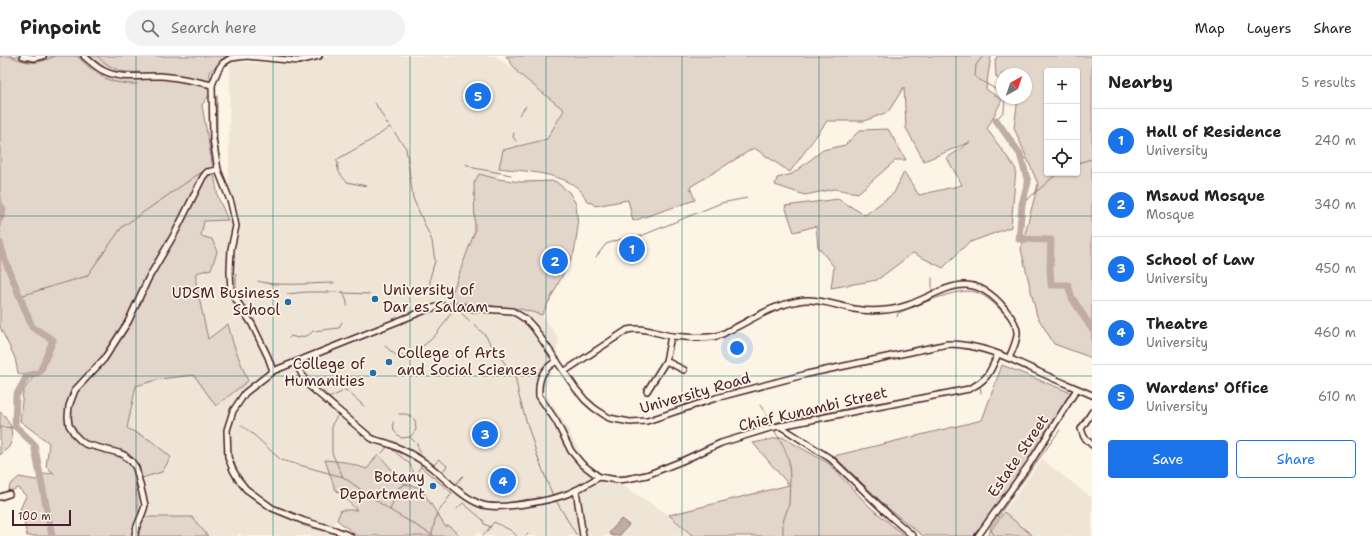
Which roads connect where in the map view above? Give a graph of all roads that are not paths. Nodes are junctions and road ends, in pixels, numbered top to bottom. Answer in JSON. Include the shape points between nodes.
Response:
{"nodes":[{"id":1,"x":23,"y":56,"type":"edge"},
{"id":2,"x":43,"y":56,"type":"edge"},
{"id":3,"x":84,"y":56,"type":"edge"},
{"id":4,"x":319,"y":56,"type":"edge"},
{"id":5,"x":212,"y":85,"type":"junction"},
{"id":6,"x":218,"y":170,"type":"junction"},
{"id":7,"x":671,"y":336,"type":"junction"},
{"id":8,"x":998,"y":354,"type":"junction"},
{"id":9,"x":1010,"y":358,"type":"junction"},
{"id":10,"x":557,"y":361,"type":"junction"},
{"id":11,"x":666,"y":361,"type":"junction"},
{"id":12,"x":296,"y":362,"type":"junction"},
{"id":13,"x":684,"y":370,"type":"dead end"},
{"id":14,"x":273,"y":371,"type":"junction"},
{"id":15,"x":565,"y":371,"type":"junction"},
{"id":16,"x":1077,"y":389,"type":"junction"},
{"id":17,"x":647,"y":391,"type":"dead end"},
{"id":18,"x":1092,"y":395,"type":"edge"},
{"id":19,"x":1092,"y":412,"type":"edge"},
{"id":20,"x":780,"y":426,"type":"junction"},
{"id":21,"x":1092,"y":445,"type":"edge"},
{"id":22,"x":599,"y":477,"type":"junction"},
{"id":23,"x":576,"y":490,"type":"junction"},
{"id":24,"x":9,"y":494,"type":"dead end"},
{"id":25,"x":0,"y":497,"type":"edge"},
{"id":26,"x":135,"y":536,"type":"edge"},
{"id":27,"x":350,"y":536,"type":"edge"},
{"id":28,"x":583,"y":536,"type":"edge"},
{"id":29,"x":914,"y":536,"type":"edge"},
{"id":30,"x":978,"y":536,"type":"edge"}],
"edges":[{"from":1,"to":2,"type":"street"},
{"from":3,"to":5,"type":"street","via":[[103,71],[126,77],[159,76]]},
{"from":4,"to":5,"type":"street","via":[[298,62],[247,56],[230,58],[218,70]]},
{"from":5,"to":6,"type":"street","via":[[213,139]]},
{"from":6,"to":14,"type":"street","via":[[231,203],[236,226],[231,249],[231,292],[252,324]]},
{"from":6,"to":26,"type":"street","via":[[208,172],[203,177],[128,322],[104,359],[75,390],[69,406],[69,425],[75,435],[85,444],[124,455],[136,468],[145,506]]},
{"from":7,"to":9,"type":"street","via":[[717,336],[778,307],[801,301],[822,302],[862,310],[886,310],[917,302],[949,288],[971,285],[980,287],[994,296],[1015,322],[1018,336]]},
{"from":7,"to":11,"type":"street"},
{"from":7,"to":15,"type":"street","via":[[638,329],[627,330]]},
{"from":8,"to":9,"type":"street","name":"University Road"},
{"from":8,"to":15,"type":"street","name":"University Road","via":[[972,346],[942,345],[807,374],[716,398],[648,421],[630,422],[609,418],[594,408],[576,389]]},
{"from":8,"to":20,"type":"street","name":"Chief Kunambi Street","via":[[988,376],[969,389]]},
{"from":9,"to":16,"type":"street","name":"University Road"},
{"from":10,"to":12,"type":"street","name":"University Road","via":[[530,322],[512,311],[440,306]]},
{"from":10,"to":15,"type":"street","name":"University Road"},
{"from":10,"to":22,"type":"street","name":"Chief Kunambi Street","via":[[544,370],[538,396],[556,421],[571,451],[582,464]]},
{"from":11,"to":13,"type":"street"},
{"from":11,"to":17,"type":"street"},
{"from":12,"to":14,"type":"street","name":"University Road"},
{"from":12,"to":23,"type":"street","via":[[307,384],[371,438],[377,442],[394,445],[424,462],[455,489],[479,504],[496,507],[532,503]]},
{"from":14,"to":27,"type":"street","name":"University Road","via":[[245,393],[233,411],[227,430],[228,457],[233,470],[246,489],[272,508]]},
{"from":16,"to":18,"type":"street","name":"University Road"},
{"from":16,"to":30,"type":"street","name":"Estate Street","via":[[1030,463]]},
{"from":19,"to":21,"type":"street","via":[[1081,429],[1084,437]]},
{"from":20,"to":22,"type":"street","name":"Chief Kunambi Street","via":[[721,443],[682,462],[638,478],[617,480]]},
{"from":20,"to":29,"type":"street","via":[[831,459]]},
{"from":22,"to":23,"type":"street"},
{"from":23,"to":28,"type":"street"},
{"from":24,"to":25,"type":"street"}]}
